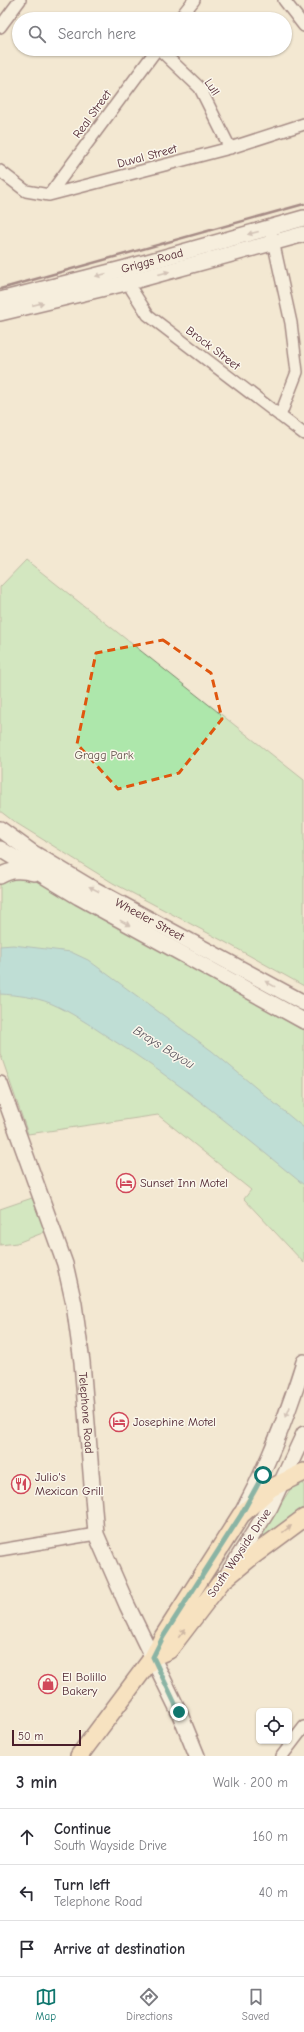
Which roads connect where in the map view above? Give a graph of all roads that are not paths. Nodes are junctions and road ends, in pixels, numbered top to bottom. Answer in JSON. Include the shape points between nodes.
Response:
{"nodes":[{"id":1,"x":20,"y":0,"type":"edge"},
{"id":2,"x":194,"y":0,"type":"edge"},
{"id":3,"x":284,"y":0,"type":"edge"},
{"id":4,"x":185,"y":12,"type":"edge"},
{"id":5,"x":304,"y":26,"type":"edge"},
{"id":6,"x":0,"y":27,"type":"edge"},
{"id":7,"x":153,"y":56,"type":"edge"},
{"id":8,"x":166,"y":56,"type":"edge"},
{"id":9,"x":304,"y":124,"type":"edge"},
{"id":10,"x":230,"y":148,"type":"junction"},
{"id":11,"x":0,"y":171,"type":"edge"},
{"id":12,"x":49,"y":195,"type":"junction"},
{"id":13,"x":304,"y":218,"type":"edge"},
{"id":14,"x":271,"y":228,"type":"junction"},
{"id":15,"x":304,"y":234,"type":"edge"},
{"id":16,"x":274,"y":243,"type":"junction"},
{"id":17,"x":128,"y":275,"type":"junction"},
{"id":18,"x":0,"y":300,"type":"edge"},
{"id":19,"x":0,"y":313,"type":"edge"},
{"id":20,"x":280,"y":416,"type":"junction"},
{"id":21,"x":304,"y":434,"type":"edge"},
{"id":22,"x":0,"y":829,"type":"edge"},
{"id":23,"x":0,"y":849,"type":"edge"},
{"id":24,"x":0,"y":876,"type":"edge"},
{"id":25,"x":43,"y":876,"type":"junction"},
{"id":26,"x":304,"y":1003,"type":"edge"},
{"id":27,"x":304,"y":1021,"type":"edge"},
{"id":28,"x":0,"y":1084,"type":"edge"},
{"id":29,"x":304,"y":1362,"type":"edge"},
{"id":30,"x":304,"y":1434,"type":"edge"},
{"id":31,"x":304,"y":1472,"type":"edge"},
{"id":32,"x":281,"y":1483,"type":"junction"},
{"id":33,"x":241,"y":1515,"type":"junction"},
{"id":34,"x":304,"y":1518,"type":"edge"},
{"id":35,"x":96,"y":1534,"type":"junction"},
{"id":36,"x":0,"y":1550,"type":"edge"},
{"id":37,"x":221,"y":1582,"type":"junction"},
{"id":38,"x":153,"y":1657,"type":"junction"},
{"id":39,"x":304,"y":1727,"type":"edge"},
{"id":40,"x":79,"y":1756,"type":"edge"},
{"id":41,"x":197,"y":1756,"type":"edge"},
{"id":42,"x":282,"y":1756,"type":"edge"}],
"edges":[{"from":1,"to":6,"type":"street"},
{"from":2,"to":4,"type":"street"},
{"from":3,"to":5,"type":"street"},
{"from":7,"to":12,"type":"street","name":"Real Street"},
{"from":8,"to":10,"type":"street","name":"Lull","via":[[200,88]]},
{"from":9,"to":10,"type":"street","name":"Duval Street"},
{"from":10,"to":12,"type":"street","name":"Duval Street"},
{"from":11,"to":12,"type":"street","name":"Duval Street","via":[[26,191]]},
{"from":13,"to":14,"type":"main road","name":"Griggs Road"},
{"from":14,"to":16,"type":"street"},
{"from":14,"to":17,"type":"main road","name":"Griggs Road","one_way":true},
{"from":15,"to":16,"type":"main road","name":"Griggs Road"},
{"from":17,"to":16,"type":"main road","name":"Griggs Road","one_way":true},
{"from":16,"to":20,"type":"street","via":[[291,323],[297,372]]},
{"from":17,"to":18,"type":"main road","name":"Griggs Road","one_way":true},
{"from":19,"to":17,"type":"main road","name":"Griggs Road","one_way":true},
{"from":17,"to":20,"type":"street","name":"Brock Street","via":[[132,290],[148,315]]},
{"from":20,"to":21,"type":"street","name":"Brock Street"},
{"from":26,"to":22,"type":"main road","name":"Wheeler Street","one_way":true,"via":[[88,886],[33,853]]},
{"from":23,"to":25,"type":"main road","name":"Wheeler Street"},
{"from":24,"to":25,"type":"main road","via":[[6,872],[22,870]]},
{"from":25,"to":27,"type":"main road","name":"Wheeler Street","one_way":true},
{"from":28,"to":35,"type":"main road","name":"Telephone Road","via":[[65,1264],[74,1304],[82,1362]]},
{"from":29,"to":33,"type":"main road","name":"South Wayside Drive","one_way":true,"via":[[278,1439],[263,1475]]},
{"from":30,"to":32,"type":"main road","name":"South Wayside Drive"},
{"from":31,"to":32,"type":"main road"},
{"from":32,"to":33,"type":"main road","via":[[271,1488]]},
{"from":32,"to":37,"type":"main road","name":"South Wayside Drive","via":[[255,1533]]},
{"from":33,"to":38,"type":"main road","name":"South Wayside Drive","via":[[163,1637]]},
{"from":37,"to":34,"type":"main road","one_way":true},
{"from":35,"to":36,"type":"street"},
{"from":35,"to":38,"type":"main road","name":"Telephone Road"},
{"from":38,"to":37,"type":"main road","name":"South Wayside Drive","one_way":true,"via":[[169,1650]]},
{"from":38,"to":40,"type":"main road","name":"South Wayside Drive"},
{"from":38,"to":41,"type":"main road","name":"Telephone Road"},
{"from":39,"to":42,"type":"street"}]}
